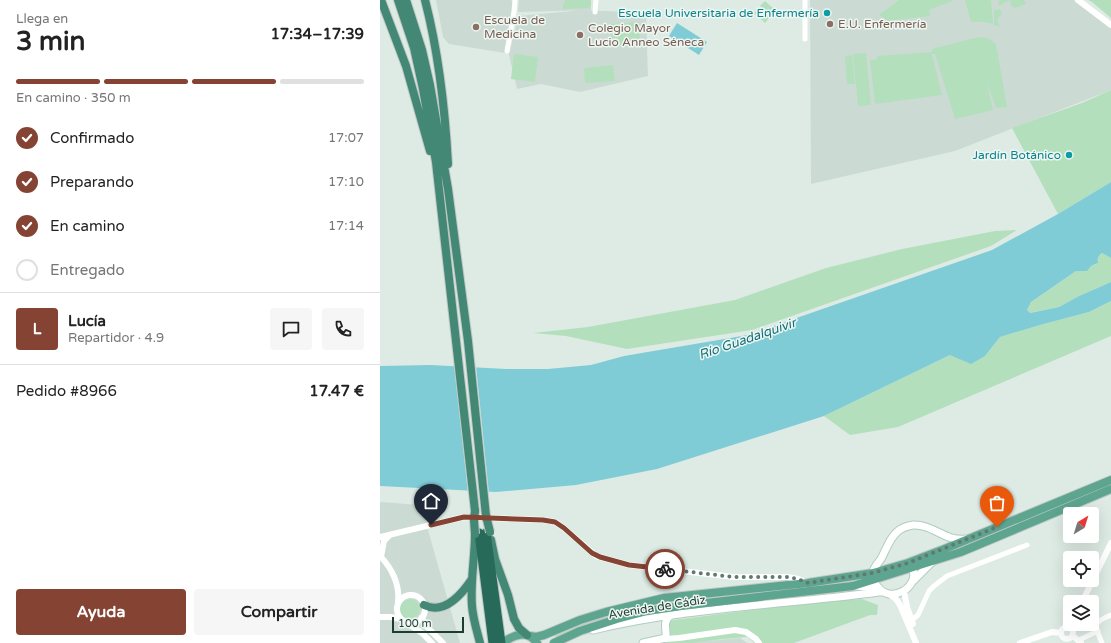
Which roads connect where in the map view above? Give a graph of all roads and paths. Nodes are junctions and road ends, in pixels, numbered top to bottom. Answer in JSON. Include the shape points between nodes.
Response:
{"nodes":[{"id":1,"x":398,"y":0,"type":"edge"},
{"id":2,"x":406,"y":0,"type":"edge"},
{"id":3,"x":426,"y":0,"type":"edge"},
{"id":4,"x":515,"y":0,"type":"edge"},
{"id":5,"x":596,"y":0,"type":"edge"},
{"id":6,"x":805,"y":0,"type":"edge"},
{"id":7,"x":1078,"y":0,"type":"edge"},
{"id":8,"x":384,"y":3,"type":"edge"},
{"id":9,"x":595,"y":12,"type":"dead end"},
{"id":10,"x":380,"y":21,"type":"edge"},
{"id":11,"x":1111,"y":25,"type":"edge"},
{"id":12,"x":391,"y":30,"type":"junction"},
{"id":13,"x":805,"y":39,"type":"dead end"},
{"id":14,"x":507,"y":51,"type":"dead end"},
{"id":15,"x":438,"y":184,"type":"junction"},
{"id":16,"x":448,"y":189,"type":"junction"},
{"id":17,"x":1111,"y":480,"type":"edge"},
{"id":18,"x":1111,"y":489,"type":"edge"},
{"id":19,"x":482,"y":533,"type":"junction"},
{"id":20,"x":391,"y":534,"type":"junction"},
{"id":21,"x":380,"y":537,"type":"edge"},
{"id":22,"x":968,"y":539,"type":"junction"},
{"id":23,"x":1111,"y":543,"type":"edge"},
{"id":24,"x":1027,"y":545,"type":"dead end"},
{"id":25,"x":380,"y":557,"type":"edge"},
{"id":26,"x":932,"y":562,"type":"junction"},
{"id":27,"x":910,"y":566,"type":"junction"},
{"id":28,"x":873,"y":577,"type":"junction"},
{"id":29,"x":472,"y":579,"type":"junction"},
{"id":30,"x":912,"y":582,"type":"junction"},
{"id":31,"x":808,"y":583,"type":"junction"},
{"id":32,"x":398,"y":586,"type":"junction"},
{"id":33,"x":853,"y":586,"type":"junction"},
{"id":34,"x":884,"y":591,"type":"junction"},
{"id":35,"x":904,"y":591,"type":"junction"},
{"id":36,"x":787,"y":594,"type":"junction"},
{"id":37,"x":409,"y":595,"type":"junction"},
{"id":38,"x":1085,"y":595,"type":"edge"},
{"id":39,"x":397,"y":605,"type":"junction"},
{"id":40,"x":424,"y":605,"type":"junction"},
{"id":41,"x":758,"y":605,"type":"junction"},
{"id":42,"x":672,"y":614,"type":"junction"},
{"id":43,"x":1111,"y":615,"type":"edge"},
{"id":44,"x":382,"y":617,"type":"edge"},
{"id":45,"x":422,"y":617,"type":"junction"},
{"id":46,"x":646,"y":619,"type":"junction"},
{"id":47,"x":912,"y":620,"type":"junction"},
{"id":48,"x":1099,"y":620,"type":"edge"},
{"id":49,"x":403,"y":621,"type":"junction"},
{"id":50,"x":416,"y":622,"type":"junction"},
{"id":51,"x":493,"y":623,"type":"junction"},
{"id":52,"x":425,"y":625,"type":"junction"},
{"id":53,"x":1063,"y":630,"type":"edge"},
{"id":54,"x":1073,"y":631,"type":"edge"},
{"id":55,"x":1098,"y":631,"type":"joint"},
{"id":56,"x":1061,"y":633,"type":"junction"},
{"id":57,"x":664,"y":635,"type":"junction"},
{"id":58,"x":529,"y":636,"type":"junction"},
{"id":59,"x":1073,"y":636,"type":"junction"},
{"id":60,"x":557,"y":641,"type":"edge"},
{"id":61,"x":1064,"y":641,"type":"edge"},
{"id":62,"x":1080,"y":642,"type":"edge"},
{"id":63,"x":432,"y":643,"type":"edge"},
{"id":64,"x":443,"y":643,"type":"edge"},
{"id":65,"x":480,"y":643,"type":"edge"},
{"id":66,"x":494,"y":643,"type":"edge"},
{"id":67,"x":501,"y":643,"type":"edge"},
{"id":68,"x":537,"y":643,"type":"edge"},
{"id":69,"x":643,"y":643,"type":"edge"},
{"id":70,"x":759,"y":643,"type":"edge"},
{"id":71,"x":916,"y":643,"type":"edge"},
{"id":72,"x":920,"y":643,"type":"edge"},
{"id":73,"x":1020,"y":643,"type":"edge"},
{"id":74,"x":1102,"y":643,"type":"edge"}],
"edges":[{"from":1,"to":15,"type":"highway","via":[[414,48],[423,89]]},
{"from":2,"to":16,"type":"highway","via":[[430,85]]},
{"from":3,"to":16,"type":"highway","via":[[437,54],[446,125]]},
{"from":4,"to":14,"type":"street"},
{"from":5,"to":9,"type":"street"},
{"from":6,"to":13,"type":"street"},
{"from":7,"to":11,"type":"street"},
{"from":8,"to":12,"type":"highway"},
{"from":10,"to":12,"type":"highway"},
{"from":12,"to":15,"type":"highway","via":[[406,66]]},
{"from":15,"to":19,"type":"highway","bridge":true,"via":[[475,511]]},
{"from":16,"to":19,"type":"highway","bridge":true,"via":[[468,341],[486,516]]},
{"from":17,"to":22,"type":"main road","name":"Avenida de Cádiz"},
{"from":18,"to":26,"type":"main road","name":"Avenida de Cádiz"},
{"from":19,"to":29,"type":"highway","via":[[474,558]]},
{"from":19,"to":51,"type":"highway"},
{"from":19,"to":58,"type":"highway","via":[[493,551],[514,618],[519,628]]},
{"from":20,"to":21,"type":"street"},
{"from":20,"to":25,"type":"street","via":[[384,541]]},
{"from":20,"to":31,"type":"street","via":[[464,517],[543,520],[555,522],[600,557],[636,566],[743,577],[788,577]]},
{"from":22,"to":27,"type":"main road","name":"Avenida de Cádiz"},
{"from":22,"to":28,"type":"main road","name":"Avenida de Cádiz","via":[[954,540],[924,527],[907,526],[892,537]]},
{"from":23,"to":38,"type":"street"},
{"from":24,"to":47,"type":"street","via":[[947,576],[929,591],[918,615]]},
{"from":25,"to":32,"type":"street"},
{"from":26,"to":27,"type":"main road","name":"Avenida de Cádiz"},
{"from":26,"to":30,"type":"main road"},
{"from":27,"to":28,"type":"main road","name":"Avenida de Cádiz"},
{"from":27,"to":30,"type":"main road","via":[[914,575]]},
{"from":28,"to":31,"type":"main road","name":"Avenida de Cádiz"},
{"from":28,"to":33,"type":"main road","name":"Avenida de Cádiz"},
{"from":28,"to":34,"type":"main road"},
{"from":29,"to":40,"type":"highway","via":[[461,594],[450,602],[437,608]]},
{"from":29,"to":65,"type":"highway","via":[[474,619]]},
{"from":30,"to":35,"type":"main road"},
{"from":31,"to":58,"type":"main road","name":"Avenida de Cádiz","via":[[664,598],[580,620],[544,635]]},
{"from":32,"to":37,"type":"street"},
{"from":32,"to":39,"type":"street"},
{"from":33,"to":34,"type":"main road","name":"Avenida de Cádiz"},
{"from":33,"to":36,"type":"main road","name":"Avenida de Cádiz"},
{"from":34,"to":35,"type":"main road"},
{"from":34,"to":41,"type":"main road","name":"Avenida de Cádiz"},
{"from":34,"to":71,"type":"street","via":[[900,605]]},
{"from":35,"to":47,"type":"street"},
{"from":36,"to":41,"type":"main road","name":"Avenida de Cádiz"},
{"from":36,"to":60,"type":"main road","name":"Avenida de Cádiz","via":[[646,611],[597,625]]},
{"from":37,"to":39,"type":"street","via":[[404,596]]},
{"from":37,"to":40,"type":"street","via":[[417,596]]},
{"from":39,"to":44,"type":"street"},
{"from":39,"to":49,"type":"street","via":[[397,613]]},
{"from":40,"to":45,"type":"street"},
{"from":41,"to":42,"type":"main road","name":"Avenida de Cádiz"},
{"from":42,"to":46,"type":"main road","name":"Avenida de Cádiz"},
{"from":42,"to":57,"type":"main road","via":[[666,620]]},
{"from":43,"to":48,"type":"street"},
{"from":44,"to":49,"type":"street"},
{"from":45,"to":50,"type":"street"},
{"from":45,"to":52,"type":"street"},
{"from":46,"to":57,"type":"main road","via":[[657,621]]},
{"from":46,"to":60,"type":"main road","name":"Avenida de Cádiz"},
{"from":47,"to":72,"type":"street"},
{"from":49,"to":50,"type":"street"},
{"from":49,"to":63,"type":"street"},
{"from":50,"to":52,"type":"street"},
{"from":51,"to":66,"type":"highway"},
{"from":51,"to":67,"type":"highway"},
{"from":52,"to":64,"type":"street"},
{"from":53,"to":56,"type":"street"},
{"from":54,"to":59,"type":"street"},
{"from":55,"to":62,"type":"street"},
{"from":55,"to":74,"type":"street"},
{"from":56,"to":61,"type":"street"},
{"from":56,"to":73,"type":"street","via":[[1052,632]]},
{"from":57,"to":69,"type":"main road"},
{"from":57,"to":70,"type":"street","via":[[683,638],[735,630],[746,632]]},
{"from":58,"to":67,"type":"main road","name":"Avenida de Cádiz","via":[[517,635]]},
{"from":58,"to":68,"type":"main road"},
{"from":59,"to":61,"type":"street"},
{"from":59,"to":62,"type":"street"}]}
